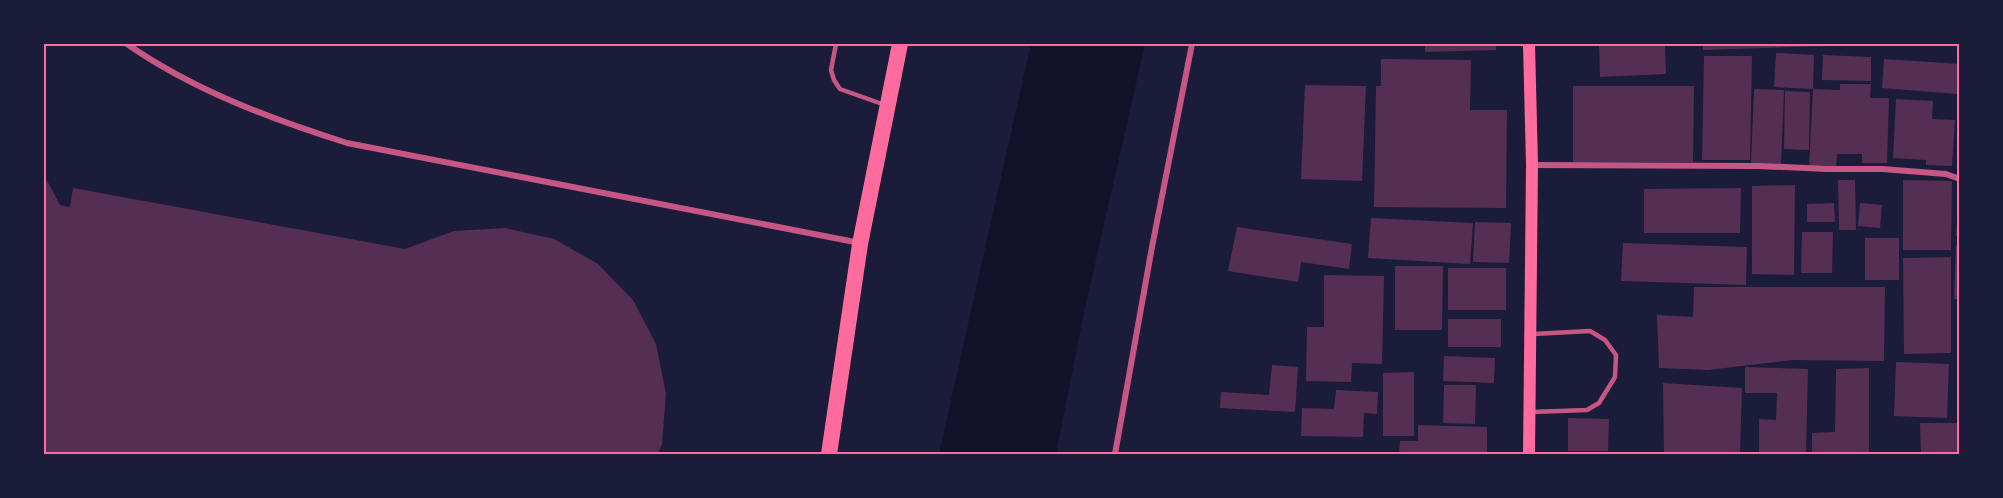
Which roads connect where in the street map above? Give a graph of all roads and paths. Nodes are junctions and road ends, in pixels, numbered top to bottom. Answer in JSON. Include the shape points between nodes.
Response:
{"nodes":[{"id":1,"x":128,"y":44,"type":"edge"},
{"id":2,"x":836,"y":44,"type":"edge"},
{"id":3,"x":900,"y":44,"type":"edge"},
{"id":4,"x":1192,"y":44,"type":"edge"},
{"id":5,"x":1529,"y":44,"type":"edge"},
{"id":6,"x":888,"y":106,"type":"junction"},
{"id":7,"x":1532,"y":165,"type":"junction"},
{"id":8,"x":1959,"y":179,"type":"edge"},
{"id":9,"x":860,"y":244,"type":"junction"},
{"id":10,"x":1530,"y":334,"type":"junction"},
{"id":11,"x":1530,"y":412,"type":"junction"},
{"id":12,"x":830,"y":454,"type":"edge"},
{"id":13,"x":1115,"y":454,"type":"edge"},
{"id":14,"x":1529,"y":454,"type":"edge"}],
"edges":[{"from":1,"to":9,"type":"street","via":[[236,103],[347,143]]},
{"from":2,"to":6,"type":"lane","via":[[831,70],[840,89]]},
{"from":3,"to":6,"type":"highway"},
{"from":4,"to":13,"type":"street"},
{"from":5,"to":7,"type":"main road"},
{"from":6,"to":9,"type":"highway"},
{"from":7,"to":8,"type":"street","via":[[1882,169]]},
{"from":7,"to":10,"type":"main road"},
{"from":9,"to":12,"type":"highway"},
{"from":10,"to":11,"type":"main road"},
{"from":10,"to":11,"type":"lane","via":[[1590,331],[1605,340],[1616,355],[1615,377],[1599,403],[1587,410]]},
{"from":11,"to":14,"type":"main road"}]}
